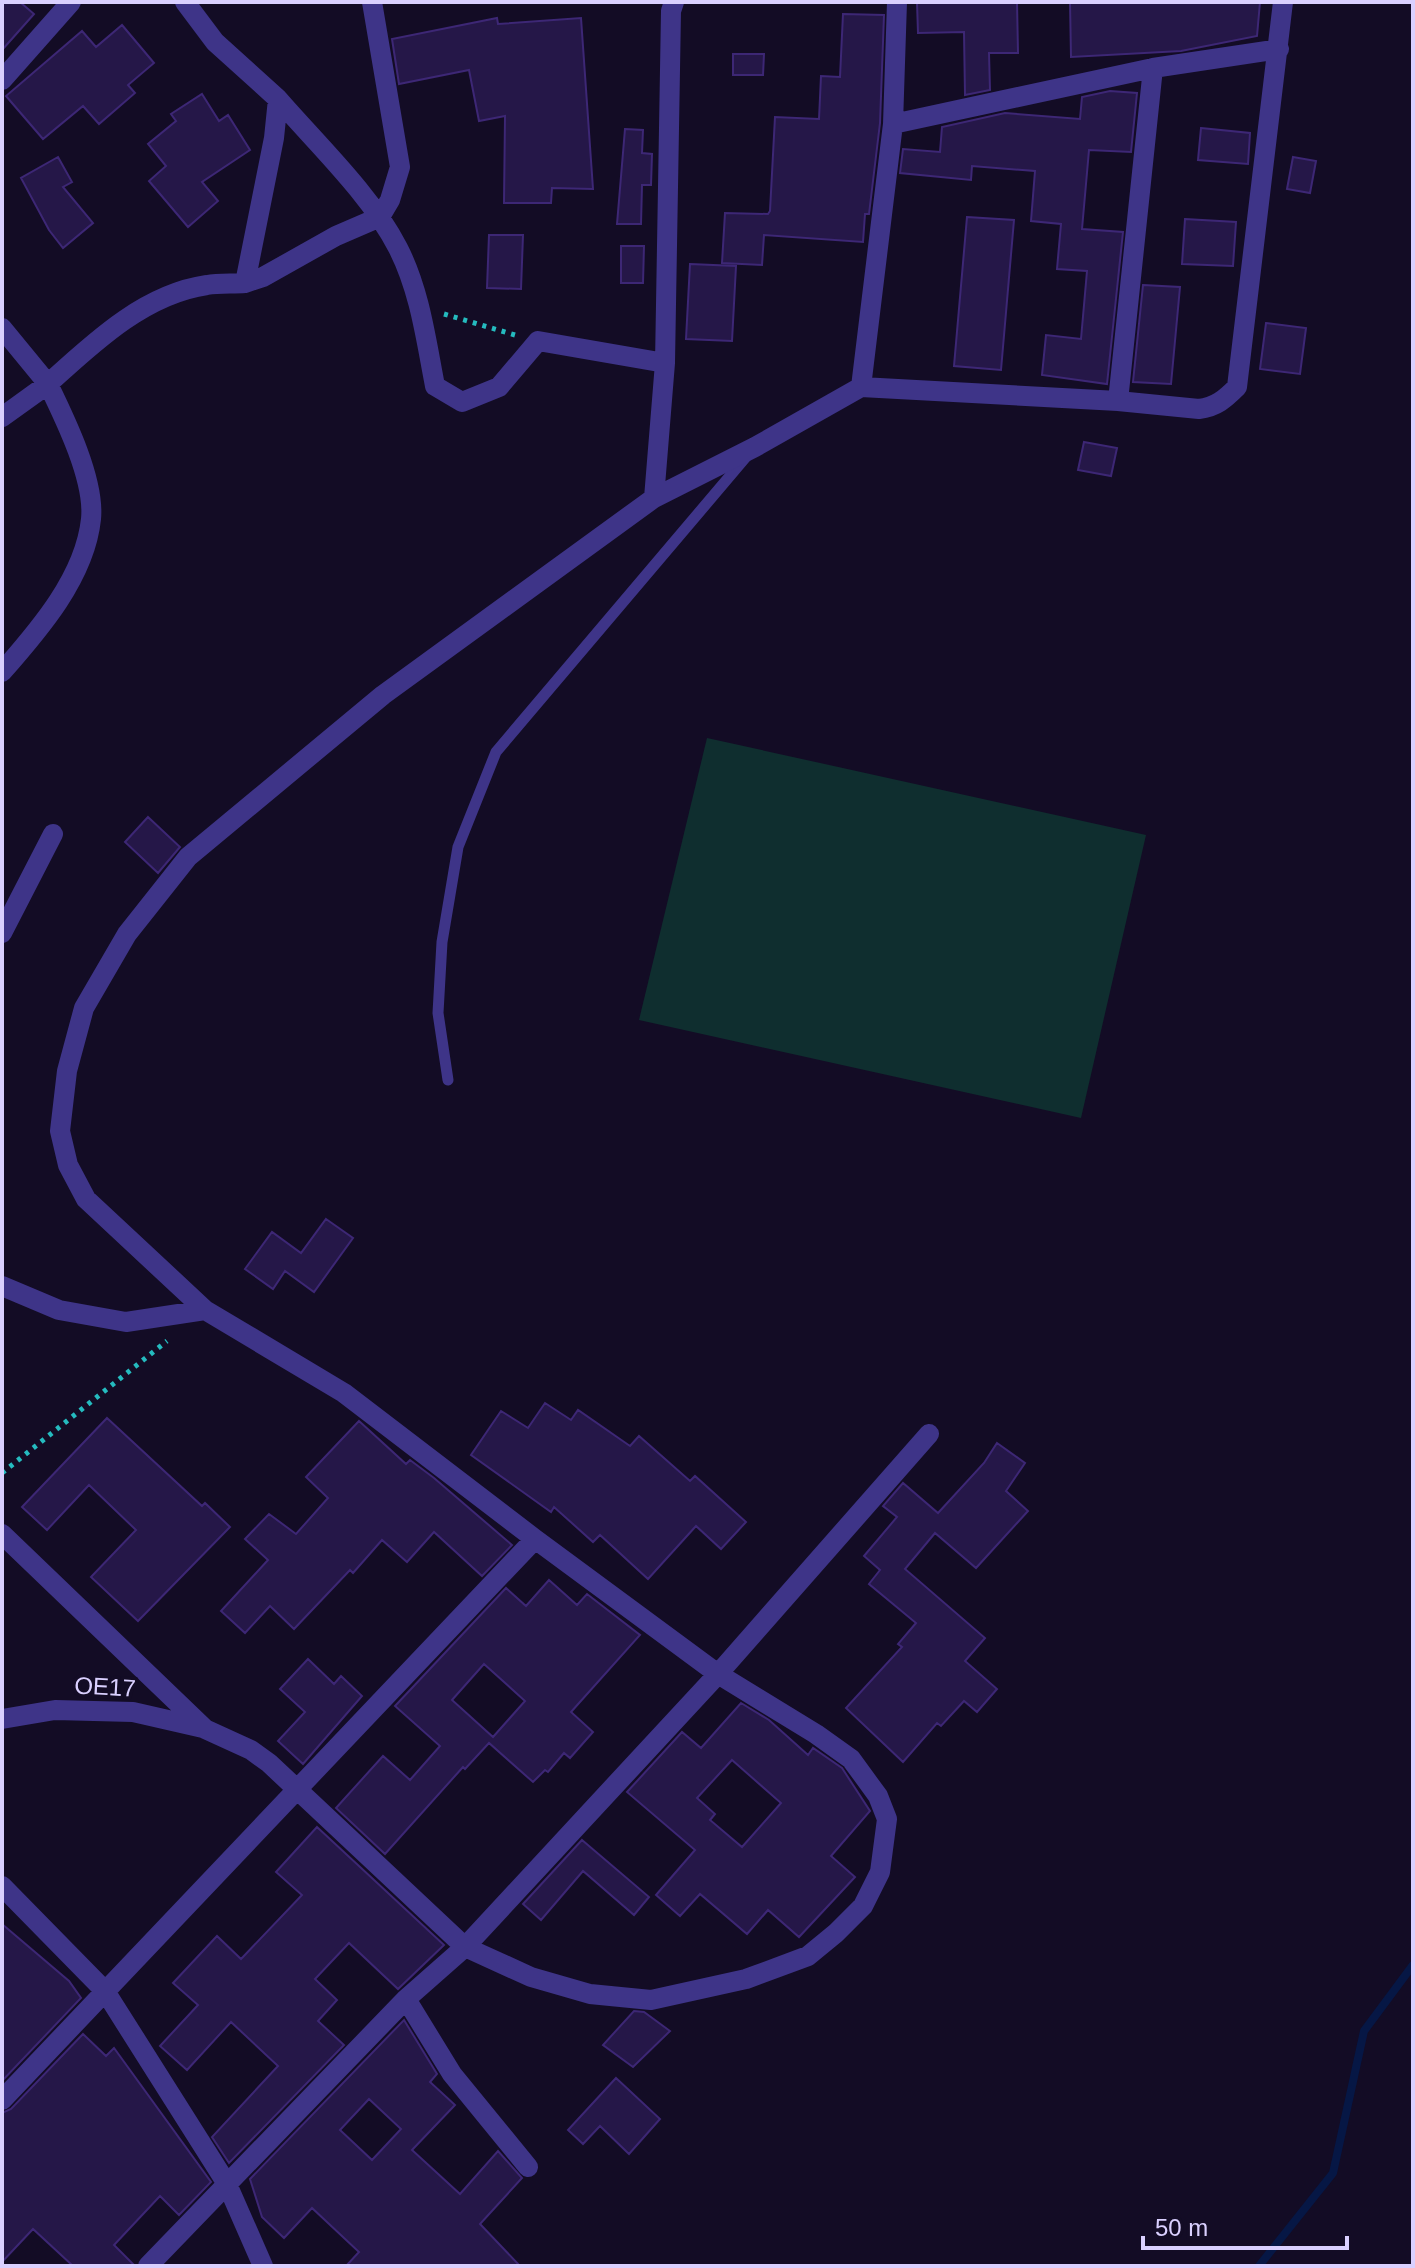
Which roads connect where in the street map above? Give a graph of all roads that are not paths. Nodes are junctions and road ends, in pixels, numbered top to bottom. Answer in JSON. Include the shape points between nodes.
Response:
{"nodes":[{"id":1,"x":71,"y":2,"type":"edge"},
{"id":2,"x":185,"y":2,"type":"edge"},
{"id":3,"x":372,"y":2,"type":"edge"},
{"id":4,"x":674,"y":2,"type":"edge"},
{"id":5,"x":897,"y":2,"type":"edge"},
{"id":6,"x":1283,"y":2,"type":"edge"},
{"id":7,"x":1279,"y":49,"type":"junction"},
{"id":8,"x":1153,"y":68,"type":"junction"},
{"id":9,"x":2,"y":80,"type":"edge"},
{"id":10,"x":278,"y":99,"type":"junction"},
{"id":11,"x":893,"y":124,"type":"junction"},
{"id":12,"x":380,"y":217,"type":"junction"},
{"id":13,"x":245,"y":283,"type":"junction"},
{"id":14,"x":2,"y":328,"type":"edge"},
{"id":15,"x":665,"y":363,"type":"junction"},
{"id":16,"x":48,"y":384,"type":"junction"},
{"id":17,"x":861,"y":387,"type":"junction"},
{"id":18,"x":1118,"y":401,"type":"junction"},
{"id":19,"x":2,"y":417,"type":"edge"},
{"id":20,"x":755,"y":447,"type":"junction"},
{"id":21,"x":654,"y":498,"type":"junction"},
{"id":22,"x":2,"y":672,"type":"edge"},
{"id":23,"x":53,"y":834,"type":"dead end"},
{"id":24,"x":2,"y":933,"type":"edge"},
{"id":25,"x":448,"y":1080,"type":"dead end"},
{"id":26,"x":2,"y":1286,"type":"edge"},
{"id":27,"x":205,"y":1310,"type":"junction"},
{"id":28,"x":929,"y":1434,"type":"dead end"},
{"id":29,"x":2,"y":1534,"type":"edge"},
{"id":30,"x":535,"y":1539,"type":"junction"},
{"id":31,"x":718,"y":1674,"type":"junction"},
{"id":32,"x":2,"y":1719,"type":"edge"},
{"id":33,"x":205,"y":1729,"type":"junction"},
{"id":34,"x":298,"y":1788,"type":"junction"},
{"id":35,"x":2,"y":1886,"type":"edge"},
{"id":36,"x":465,"y":1947,"type":"junction"},
{"id":37,"x":105,"y":1991,"type":"junction"},
{"id":38,"x":406,"y":1999,"type":"junction"},
{"id":39,"x":2,"y":2100,"type":"edge"},
{"id":40,"x":528,"y":2167,"type":"dead end"},
{"id":41,"x":227,"y":2184,"type":"junction"},
{"id":42,"x":148,"y":2266,"type":"edge"},
{"id":43,"x":263,"y":2266,"type":"edge"}],
"edges":[{"from":1,"to":9,"type":"street"},
{"from":2,"to":10,"type":"street","via":[[215,42]]},
{"from":3,"to":12,"type":"street","via":[[400,167]]},
{"from":4,"to":15,"type":"street"},
{"from":5,"to":11,"type":"street"},
{"from":6,"to":7,"type":"street"},
{"from":7,"to":8,"type":"street"},
{"from":7,"to":18,"type":"street","via":[[1237,387],[1211,408]]},
{"from":8,"to":11,"type":"street"},
{"from":8,"to":18,"type":"street"},
{"from":10,"to":12,"type":"street"},
{"from":10,"to":13,"type":"street"},
{"from":11,"to":17,"type":"street"},
{"from":12,"to":13,"type":"street"},
{"from":12,"to":15,"type":"street","via":[[420,308],[435,386],[462,402],[499,387],[538,341]]},
{"from":13,"to":16,"type":"street","via":[[206,285],[169,296],[93,343]]},
{"from":14,"to":16,"type":"street"},
{"from":15,"to":21,"type":"street"},
{"from":16,"to":19,"type":"street"},
{"from":16,"to":22,"type":"street","via":[[72,434],[92,517],[82,557],[56,603]]},
{"from":17,"to":18,"type":"street"},
{"from":17,"to":20,"type":"street"},
{"from":20,"to":21,"type":"street"},
{"from":20,"to":25,"type":"lane","via":[[496,752],[458,847],[442,942],[438,1013]]},
{"from":21,"to":27,"type":"street","via":[[383,695],[188,857],[127,934],[84,1008],[67,1071],[60,1131],[68,1165],[86,1199]]},
{"from":23,"to":24,"type":"street"},
{"from":26,"to":27,"type":"street","via":[[59,1310],[126,1322]]},
{"from":27,"to":30,"type":"street","via":[[344,1393]]},
{"from":28,"to":31,"type":"street"},
{"from":29,"to":33,"type":"street"},
{"from":30,"to":31,"type":"street"},
{"from":30,"to":34,"type":"street"},
{"from":31,"to":36,"type":"street"},
{"from":31,"to":36,"type":"street","via":[[851,1759],[878,1796],[887,1834],[880,1872],[863,1906],[808,1956],[746,1979],[651,2000],[590,1994],[531,1977]]},
{"from":32,"to":33,"type":"street","name":"OE17","via":[[55,1710],[133,1712]]},
{"from":33,"to":34,"type":"street","via":[[251,1750]]},
{"from":34,"to":36,"type":"street"},
{"from":34,"to":37,"type":"street"},
{"from":35,"to":37,"type":"street"},
{"from":36,"to":38,"type":"street"},
{"from":37,"to":39,"type":"street"},
{"from":37,"to":41,"type":"street"},
{"from":38,"to":40,"type":"street","via":[[452,2074]]},
{"from":38,"to":41,"type":"street"},
{"from":41,"to":42,"type":"street"},
{"from":41,"to":43,"type":"street"}]}
